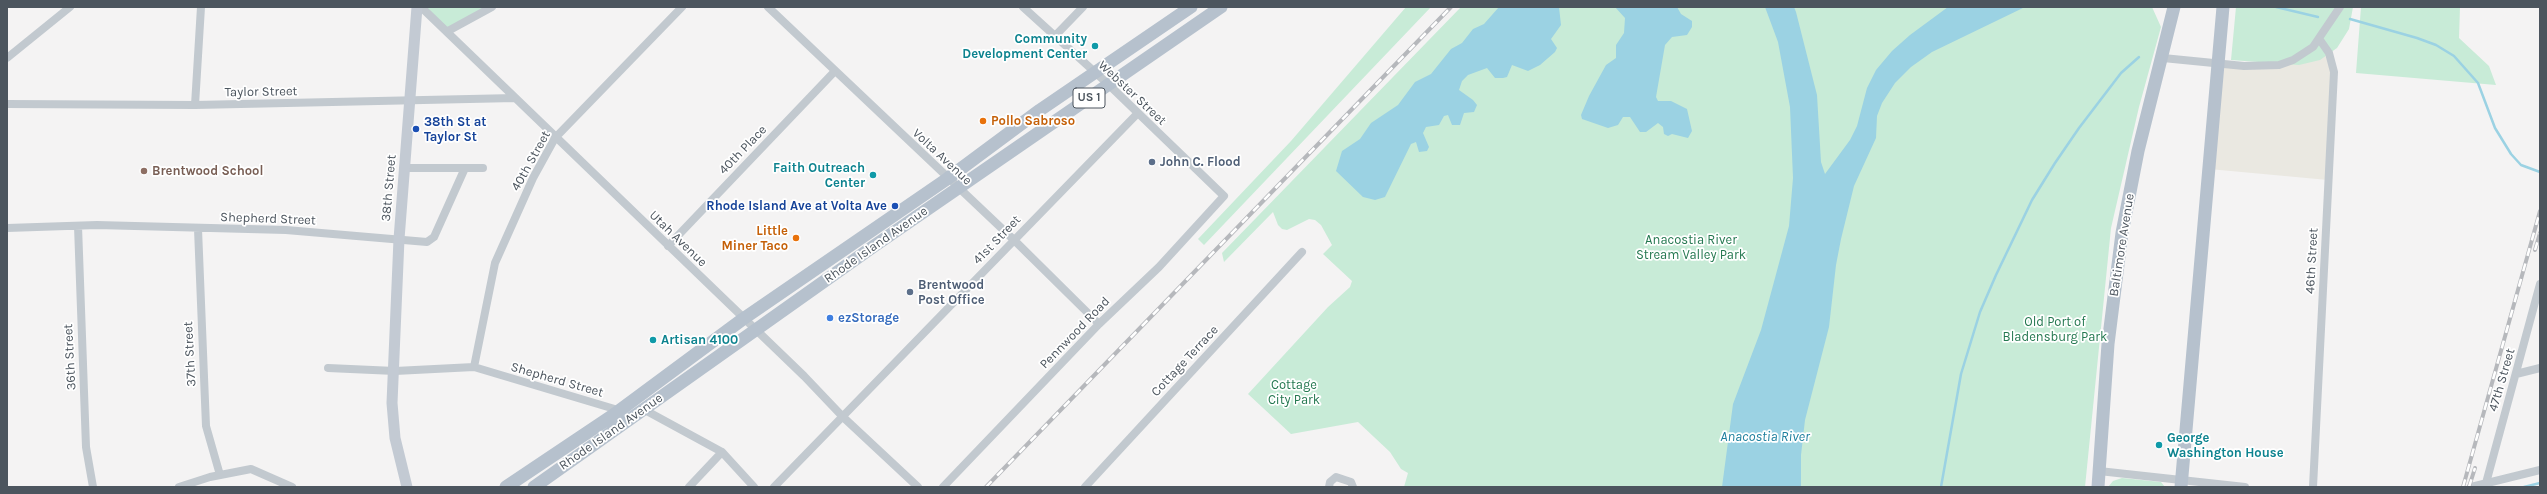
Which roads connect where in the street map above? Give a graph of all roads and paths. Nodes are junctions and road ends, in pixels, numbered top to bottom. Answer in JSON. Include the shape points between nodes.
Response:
{"nodes":[{"id":1,"x":70,"y":7,"type":"edge"},
{"id":2,"x":201,"y":7,"type":"edge"},
{"id":3,"x":417,"y":7,"type":"edge"},
{"id":4,"x":421,"y":7,"type":"edge"},
{"id":5,"x":492,"y":7,"type":"edge"},
{"id":6,"x":682,"y":7,"type":"edge"},
{"id":7,"x":768,"y":7,"type":"edge"},
{"id":8,"x":1023,"y":7,"type":"edge"},
{"id":9,"x":1083,"y":7,"type":"edge"},
{"id":10,"x":1191,"y":7,"type":"edge"},
{"id":11,"x":1221,"y":7,"type":"edge"},
{"id":12,"x":2174,"y":7,"type":"edge"},
{"id":13,"x":2223,"y":7,"type":"edge"},
{"id":14,"x":2340,"y":7,"type":"edge"},
{"id":15,"x":448,"y":32,"type":"junction"},
{"id":16,"x":1054,"y":37,"type":"junction"},
{"id":17,"x":2320,"y":40,"type":"junction"},
{"id":18,"x":7,"y":58,"type":"edge"},
{"id":19,"x":2163,"y":58,"type":"junction"},
{"id":20,"x":2218,"y":64,"type":"junction"},
{"id":21,"x":835,"y":71,"type":"junction"},
{"id":22,"x":1095,"y":74,"type":"junction"},
{"id":23,"x":1108,"y":84,"type":"junction"},
{"id":24,"x":515,"y":98,"type":"junction"},
{"id":25,"x":410,"y":101,"type":"junction"},
{"id":26,"x":7,"y":104,"type":"edge"},
{"id":27,"x":195,"y":105,"type":"junction"},
{"id":28,"x":1137,"y":114,"type":"junction"},
{"id":29,"x":555,"y":138,"type":"junction"},
{"id":30,"x":404,"y":168,"type":"junction"},
{"id":31,"x":466,"y":168,"type":"junction"},
{"id":32,"x":483,"y":168,"type":"dead end"},
{"id":33,"x":947,"y":179,"type":"junction"},
{"id":34,"x":958,"y":188,"type":"junction"},
{"id":35,"x":1224,"y":196,"type":"joint"},
{"id":36,"x":78,"y":226,"type":"junction"},
{"id":37,"x":7,"y":228,"type":"edge"},
{"id":38,"x":198,"y":229,"type":"junction"},
{"id":39,"x":399,"y":239,"type":"junction"},
{"id":40,"x":1014,"y":240,"type":"junction"},
{"id":41,"x":668,"y":246,"type":"junction"},
{"id":42,"x":1302,"y":252,"type":"dead end"},
{"id":43,"x":2540,"y":284,"type":"edge"},
{"id":44,"x":743,"y":319,"type":"junction"},
{"id":45,"x":1099,"y":324,"type":"junction"},
{"id":46,"x":755,"y":330,"type":"junction"},
{"id":47,"x":328,"y":368,"type":"dead end"},
{"id":48,"x":474,"y":368,"type":"junction"},
{"id":49,"x":2540,"y":368,"type":"edge"},
{"id":50,"x":395,"y":371,"type":"junction"},
{"id":51,"x":2516,"y":374,"type":"junction"},
{"id":52,"x":643,"y":409,"type":"junction"},
{"id":53,"x":618,"y":410,"type":"junction"},
{"id":54,"x":843,"y":417,"type":"junction"},
{"id":55,"x":722,"y":452,"type":"junction"},
{"id":56,"x":2540,"y":470,"type":"edge"},
{"id":57,"x":2099,"y":471,"type":"junction"},
{"id":58,"x":220,"y":475,"type":"junction"},
{"id":59,"x":2182,"y":483,"type":"edge"},
{"id":60,"x":2486,"y":483,"type":"junction"},
{"id":61,"x":93,"y":487,"type":"edge"},
{"id":62,"x":179,"y":487,"type":"edge"},
{"id":63,"x":292,"y":487,"type":"edge"},
{"id":64,"x":407,"y":487,"type":"edge"},
{"id":65,"x":506,"y":487,"type":"edge"},
{"id":66,"x":534,"y":487,"type":"edge"},
{"id":67,"x":689,"y":487,"type":"edge"},
{"id":68,"x":754,"y":487,"type":"edge"},
{"id":69,"x":774,"y":487,"type":"edge"},
{"id":70,"x":918,"y":487,"type":"edge"},
{"id":71,"x":943,"y":487,"type":"edge"},
{"id":72,"x":1086,"y":487,"type":"edge"},
{"id":73,"x":1329,"y":487,"type":"edge"},
{"id":74,"x":1353,"y":487,"type":"edge"},
{"id":75,"x":2098,"y":487,"type":"edge"},
{"id":76,"x":2245,"y":487,"type":"edge"},
{"id":77,"x":2313,"y":487,"type":"edge"},
{"id":78,"x":2471,"y":487,"type":"edge"}],
"edges":[{"from":1,"to":18,"type":"street"},
{"from":2,"to":27,"type":"street"},
{"from":3,"to":25,"type":"main road","name":"38th Street"},
{"from":4,"to":15,"type":"street","name":"Utah Avenue"},
{"from":5,"to":15,"type":"street"},
{"from":6,"to":29,"type":"street","name":"40th Street"},
{"from":7,"to":21,"type":"street","name":"Volta Avenue"},
{"from":8,"to":16,"type":"street","name":"Webster Street"},
{"from":9,"to":16,"type":"street"},
{"from":10,"to":22,"type":"main road","name":"Rhode Island Avenue","number":"US 1"},
{"from":11,"to":23,"type":"main road","name":"Rhode Island Avenue","number":"US 1"},
{"from":12,"to":19,"type":"main road","name":"Baltimore Avenue"},
{"from":13,"to":20,"type":"main road"},
{"from":14,"to":17,"type":"street"},
{"from":15,"to":24,"type":"street","name":"Utah Avenue"},
{"from":16,"to":22,"type":"street","name":"Webster Street"},
{"from":17,"to":20,"type":"street","via":[[2304,54],[2279,65]]},
{"from":17,"to":77,"type":"street","name":"46th Street","via":[[2329,53],[2334,72]]},
{"from":19,"to":20,"type":"street"},
{"from":19,"to":57,"type":"main road","name":"Baltimore Avenue","via":[[2138,151],[2122,232],[2108,344]]},
{"from":20,"to":59,"type":"main road"},
{"from":21,"to":33,"type":"street","name":"Volta Avenue"},
{"from":21,"to":41,"type":"street","name":"40th Place"},
{"from":22,"to":23,"type":"street","name":"Webster Street"},
{"from":22,"to":33,"type":"main road","name":"Rhode Island Avenue","number":"US 1","via":[[1040,110]]},
{"from":23,"to":28,"type":"street","name":"Webster Street"},
{"from":23,"to":34,"type":"main road","name":"Rhode Island Avenue","number":"US 1"},
{"from":24,"to":25,"type":"street","name":"Taylor Street"},
{"from":24,"to":29,"type":"street","name":"Utah Avenue"},
{"from":25,"to":27,"type":"street","name":"Taylor Street"},
{"from":25,"to":30,"type":"main road","name":"38th Street"},
{"from":26,"to":27,"type":"street","name":"Taylor Street"},
{"from":28,"to":35,"type":"street","name":"Webster Street"},
{"from":28,"to":40,"type":"street","name":"41st Street"},
{"from":29,"to":41,"type":"street","name":"Utah Avenue"},
{"from":29,"to":48,"type":"street","name":"40th Street","via":[[532,178],[495,263]]},
{"from":30,"to":31,"type":"street"},
{"from":30,"to":39,"type":"main road","name":"38th Street"},
{"from":31,"to":32,"type":"street"},
{"from":31,"to":39,"type":"street","name":"Shepherd Street","via":[[434,237],[427,242]]},
{"from":33,"to":34,"type":"street","name":"Volta Avenue"},
{"from":33,"to":44,"type":"main road","name":"Rhode Island Avenue","number":"US 1"},
{"from":34,"to":40,"type":"street","name":"Volta Avenue"},
{"from":34,"to":46,"type":"main road","name":"Rhode Island Avenue","number":"US 1"},
{"from":35,"to":45,"type":"street","name":"Pennwood Road","via":[[1159,267]]},
{"from":36,"to":37,"type":"street","name":"Shepherd Street"},
{"from":36,"to":38,"type":"street","name":"Shepherd Street"},
{"from":36,"to":61,"type":"street","name":"36th Street","via":[[86,447]]},
{"from":38,"to":39,"type":"street","name":"Shepherd Street","via":[[286,230]]},
{"from":38,"to":58,"type":"street","name":"37th Street","via":[[206,426]]},
{"from":39,"to":50,"type":"main road","name":"38th Street"},
{"from":40,"to":45,"type":"street","name":"Volta Avenue"},
{"from":40,"to":54,"type":"street","name":"41st Street"},
{"from":41,"to":44,"type":"street","name":"Utah Avenue"},
{"from":42,"to":72,"type":"street","name":"Cottage Terrace"},
{"from":43,"to":51,"type":"street","name":"47th Street"},
{"from":44,"to":46,"type":"street","name":"Utah Avenue"},
{"from":44,"to":53,"type":"main road","name":"Rhode Island Avenue","number":"US 1"},
{"from":45,"to":71,"type":"street","name":"Pennwood Road"},
{"from":46,"to":52,"type":"main road","name":"Rhode Island Avenue","number":"US 1"},
{"from":46,"to":54,"type":"street","name":"Utah Avenue"},
{"from":47,"to":50,"type":"street"},
{"from":48,"to":50,"type":"street","name":"Shepherd Street"},
{"from":48,"to":53,"type":"street","name":"Shepherd Street"},
{"from":49,"to":51,"type":"street"},
{"from":50,"to":64,"type":"main road","name":"38th Street","via":[[392,403],[395,438]]},
{"from":51,"to":60,"type":"street","name":"47th Street"},
{"from":52,"to":55,"type":"street"},
{"from":52,"to":66,"type":"main road","name":"Rhode Island Avenue","number":"US 1"},
{"from":53,"to":65,"type":"main road","name":"Rhode Island Avenue","number":"US 1"},
{"from":54,"to":69,"type":"street","name":"41st Street"},
{"from":54,"to":70,"type":"street","name":"Utah Avenue"},
{"from":55,"to":67,"type":"street"},
{"from":55,"to":68,"type":"street"},
{"from":56,"to":60,"type":"street"},
{"from":57,"to":59,"type":"street"},
{"from":57,"to":75,"type":"main road","name":"Baltimore Avenue"},
{"from":58,"to":62,"type":"street"},
{"from":58,"to":63,"type":"street","via":[[251,469]]},
{"from":59,"to":76,"type":"street"},
{"from":60,"to":78,"type":"street"},
{"from":73,"to":74,"type":"street","via":[[1330,482],[1336,477],[1351,482]]}]}
